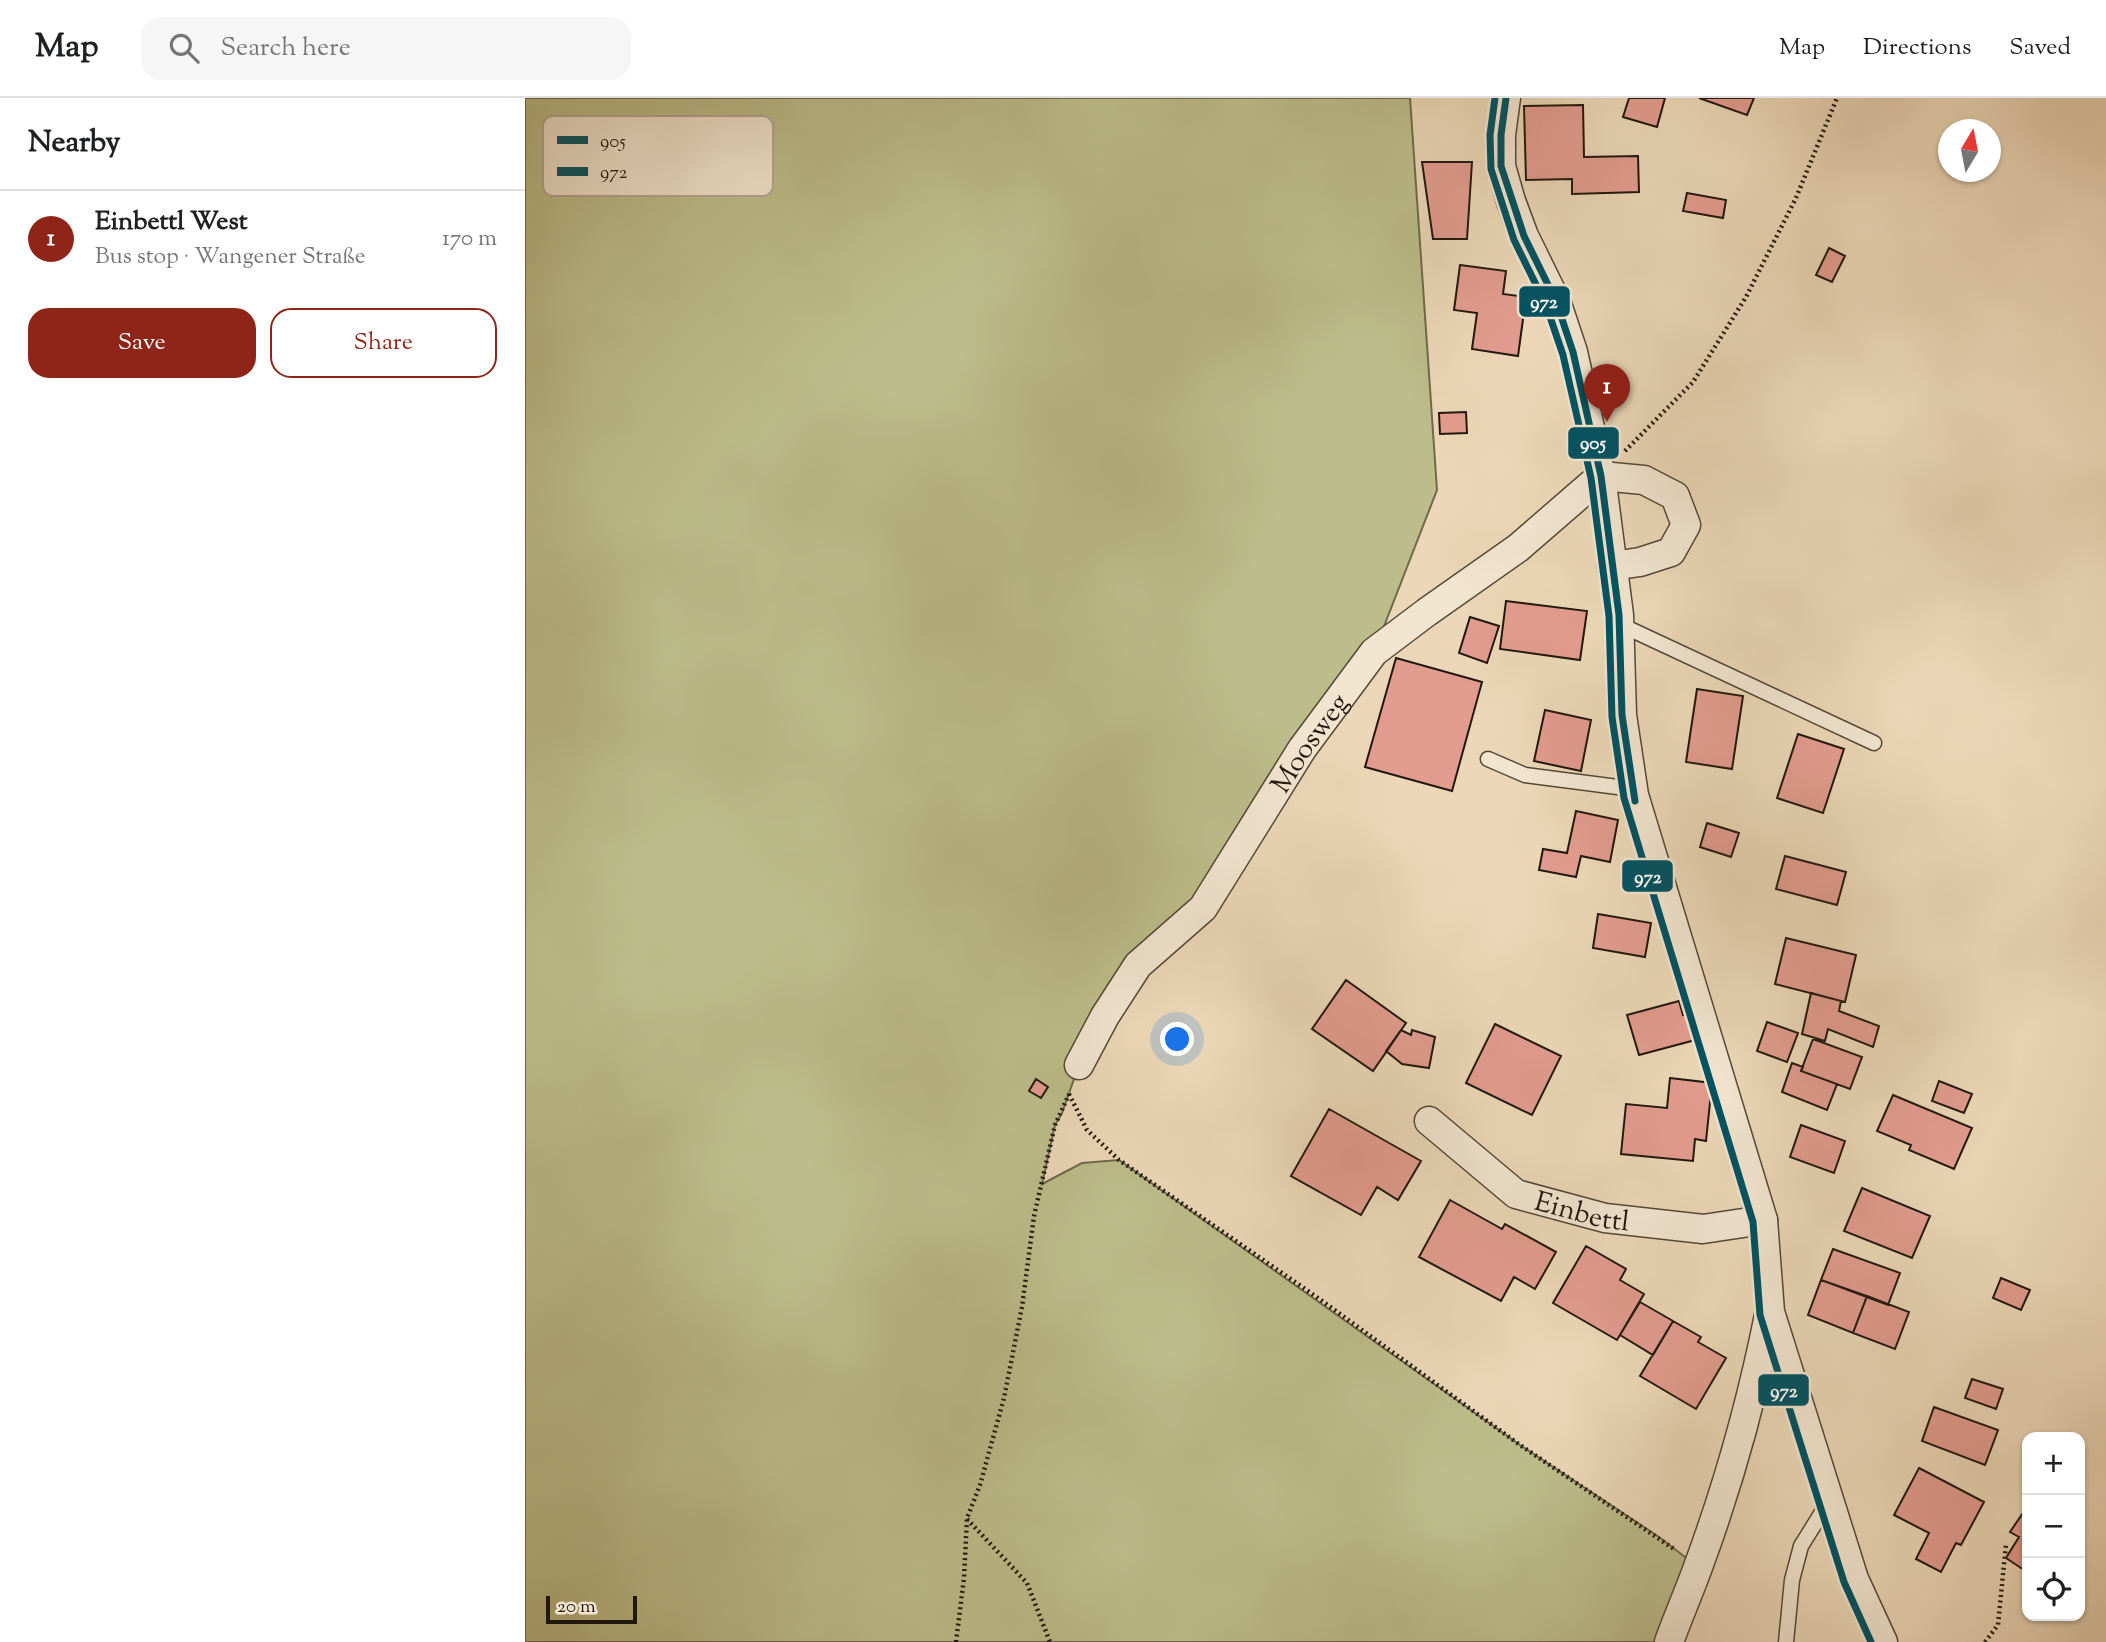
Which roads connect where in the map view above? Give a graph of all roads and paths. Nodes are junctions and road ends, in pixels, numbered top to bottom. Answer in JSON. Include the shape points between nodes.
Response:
{"nodes":[{"id":1,"x":1506,"y":98,"type":"edge"},
{"id":2,"x":1837,"y":98,"type":"edge"},
{"id":3,"x":1601,"y":476,"type":"junction"},
{"id":4,"x":1612,"y":566,"type":"junction"},
{"id":5,"x":1619,"y":624,"type":"junction"},
{"id":6,"x":1874,"y":743,"type":"dead end"},
{"id":7,"x":1488,"y":760,"type":"dead end"},
{"id":8,"x":1633,"y":789,"type":"junction"},
{"id":9,"x":1079,"y":1065,"type":"joint"},
{"id":10,"x":1069,"y":1094,"type":"junction"},
{"id":11,"x":1429,"y":1121,"type":"dead end"},
{"id":12,"x":1763,"y":1220,"type":"junction"},
{"id":13,"x":1770,"y":1312,"type":"junction"},
{"id":14,"x":1829,"y":1500,"type":"junction"},
{"id":15,"x":967,"y":1518,"type":"junction"},
{"id":16,"x":2007,"y":1544,"type":"dead end"},
{"id":17,"x":1698,"y":1567,"type":"junction"},
{"id":18,"x":956,"y":1642,"type":"edge"},
{"id":19,"x":1050,"y":1642,"type":"edge"},
{"id":20,"x":1669,"y":1642,"type":"edge"},
{"id":21,"x":1786,"y":1642,"type":"edge"},
{"id":22,"x":1883,"y":1642,"type":"edge"},
{"id":23,"x":1985,"y":1642,"type":"edge"}],
"edges":[{"from":1,"to":3,"type":"street","via":[[1501,166],[1524,236],[1556,300],[1573,352]]},
{"from":2,"to":3,"type":"path","via":[[1796,198],[1746,297],[1713,350],[1693,382]]},
{"from":3,"to":4,"type":"street"},
{"from":3,"to":4,"type":"street","via":[[1644,480],[1675,495],[1686,526],[1671,552]]},
{"from":3,"to":9,"type":"street","name":"Moosweg","via":[[1518,548],[1374,652],[1302,749],[1203,908],[1138,965]]},
{"from":4,"to":5,"type":"street"},
{"from":5,"to":6,"type":"lane"},
{"from":5,"to":8,"type":"street","via":[[1622,715]]},
{"from":7,"to":8,"type":"lane","via":[[1525,775]]},
{"from":8,"to":12,"type":"street"},
{"from":9,"to":10,"type":"path"},
{"from":10,"to":15,"type":"path","via":[[1055,1125],[1034,1216],[1004,1398]]},
{"from":10,"to":17,"type":"path","via":[[1087,1130],[1119,1160]]},
{"from":11,"to":12,"type":"street","name":"Einbettl","via":[[1516,1194],[1605,1217],[1703,1229]]},
{"from":12,"to":13,"type":"street"},
{"from":13,"to":14,"type":"street"},
{"from":13,"to":17,"type":"street","via":[[1756,1382]]},
{"from":14,"to":21,"type":"lane","via":[[1801,1546],[1792,1580]]},
{"from":14,"to":22,"type":"street","via":[[1854,1579]]},
{"from":15,"to":18,"type":"path"},
{"from":15,"to":19,"type":"path","via":[[1027,1584]]},
{"from":16,"to":23,"type":"path","via":[[1998,1625]]},
{"from":17,"to":20,"type":"street"}]}
